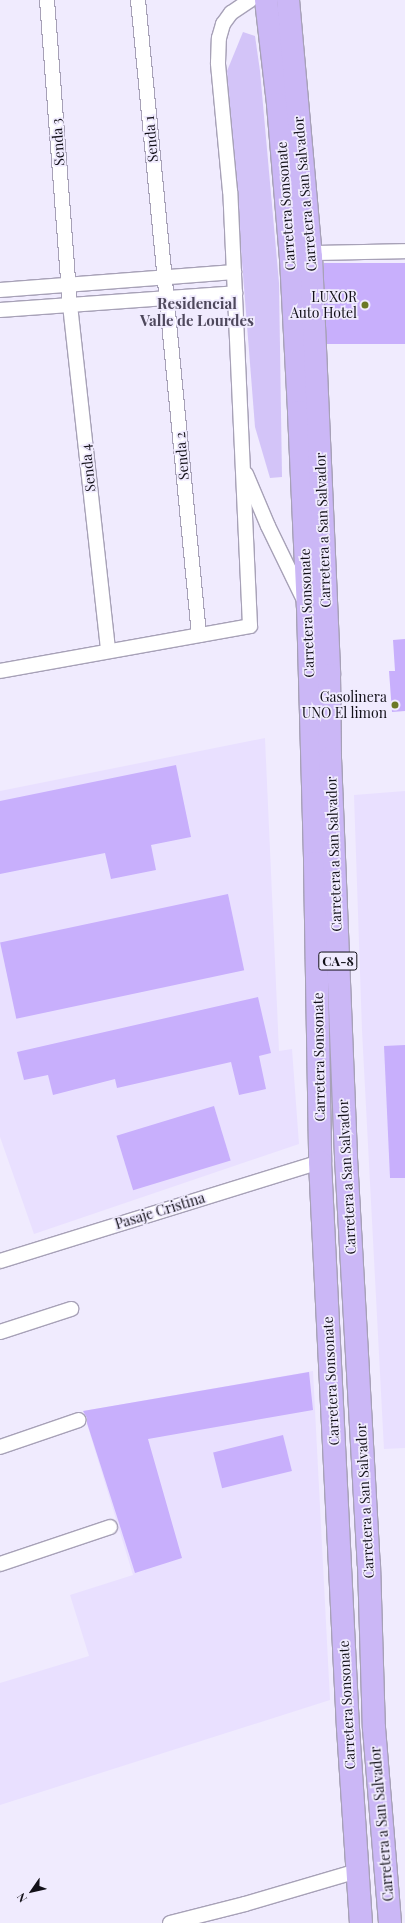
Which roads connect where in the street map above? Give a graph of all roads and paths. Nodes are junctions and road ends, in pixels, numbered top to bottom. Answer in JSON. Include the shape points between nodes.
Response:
{"nodes":[{"id":1,"x":47,"y":0,"type":"edge"},
{"id":2,"x":138,"y":0,"type":"edge"},
{"id":3,"x":250,"y":0,"type":"edge"},
{"id":4,"x":266,"y":0,"type":"edge"},
{"id":5,"x":288,"y":0,"type":"edge"},
{"id":6,"x":405,"y":251,"type":"edge"},
{"id":7,"x":311,"y":253,"type":"junction"},
{"id":8,"x":234,"y":272,"type":"junction"},
{"id":9,"x":164,"y":278,"type":"junction"},
{"id":10,"x":69,"y":285,"type":"junction"},
{"id":11,"x":0,"y":290,"type":"edge"},
{"id":12,"x":235,"y":293,"type":"junction"},
{"id":13,"x":168,"y":298,"type":"junction"},
{"id":14,"x":70,"y":305,"type":"junction"},
{"id":15,"x":0,"y":310,"type":"edge"},
{"id":16,"x":242,"y":464,"type":"junction"},
{"id":17,"x":308,"y":607,"type":"junction"},
{"id":18,"x":199,"y":635,"type":"junction"},
{"id":19,"x":108,"y":651,"type":"junction"},
{"id":20,"x":0,"y":670,"type":"edge"},
{"id":21,"x":320,"y":1162,"type":"junction"},
{"id":22,"x":0,"y":1261,"type":"edge"},
{"id":23,"x":71,"y":1309,"type":"dead end"},
{"id":24,"x":0,"y":1332,"type":"edge"},
{"id":25,"x":79,"y":1420,"type":"dead end"},
{"id":26,"x":0,"y":1447,"type":"edge"},
{"id":27,"x":110,"y":1527,"type":"dead end"},
{"id":28,"x":0,"y":1564,"type":"edge"},
{"id":29,"x":357,"y":1871,"type":"junction"},
{"id":30,"x":170,"y":1923,"type":"edge"},
{"id":31,"x":361,"y":1923,"type":"edge"},
{"id":32,"x":390,"y":1923,"type":"edge"}],
"edges":[{"from":1,"to":10,"type":"street","name":"Senda 3"},
{"from":2,"to":9,"type":"street","name":"Senda 1"},
{"from":3,"to":8,"type":"street","via":[[230,13],[219,38],[218,63],[230,191]]},
{"from":4,"to":17,"type":"highway","name":"Carretera Sonsonate","number":"CA-8","via":[[291,258]]},
{"from":5,"to":7,"type":"highway","name":"Carretera a San Salvador","number":"CA-8"},
{"from":6,"to":7,"type":"street"},
{"from":7,"to":32,"type":"highway","name":"Carretera a San Salvador","number":"CA-8","via":[[346,1158],[369,1564],[374,1728]]},
{"from":8,"to":9,"type":"street"},
{"from":8,"to":12,"type":"street"},
{"from":9,"to":10,"type":"street"},
{"from":9,"to":13,"type":"street","name":"Senda 2"},
{"from":10,"to":11,"type":"street"},
{"from":10,"to":14,"type":"street","name":"Senda 4"},
{"from":12,"to":13,"type":"street"},
{"from":12,"to":16,"type":"street"},
{"from":13,"to":14,"type":"street"},
{"from":13,"to":18,"type":"street","name":"Senda 2"},
{"from":14,"to":15,"type":"street"},
{"from":14,"to":19,"type":"street","name":"Senda 4"},
{"from":16,"to":17,"type":"street","via":[[268,526]]},
{"from":16,"to":18,"type":"street","via":[[250,626]]},
{"from":17,"to":21,"type":"highway","name":"Carretera Sonsonate","number":"CA-8"},
{"from":18,"to":19,"type":"street"},
{"from":19,"to":20,"type":"street"},
{"from":21,"to":22,"type":"street","name":"Pasaje Cristina"},
{"from":21,"to":29,"type":"highway","name":"Carretera Sonsonate","number":"CA-8"},
{"from":23,"to":24,"type":"street"},
{"from":25,"to":26,"type":"street"},
{"from":27,"to":28,"type":"street"},
{"from":29,"to":30,"type":"street"},
{"from":29,"to":31,"type":"highway","name":"Carretera Sonsonate","number":"CA-8"}]}
